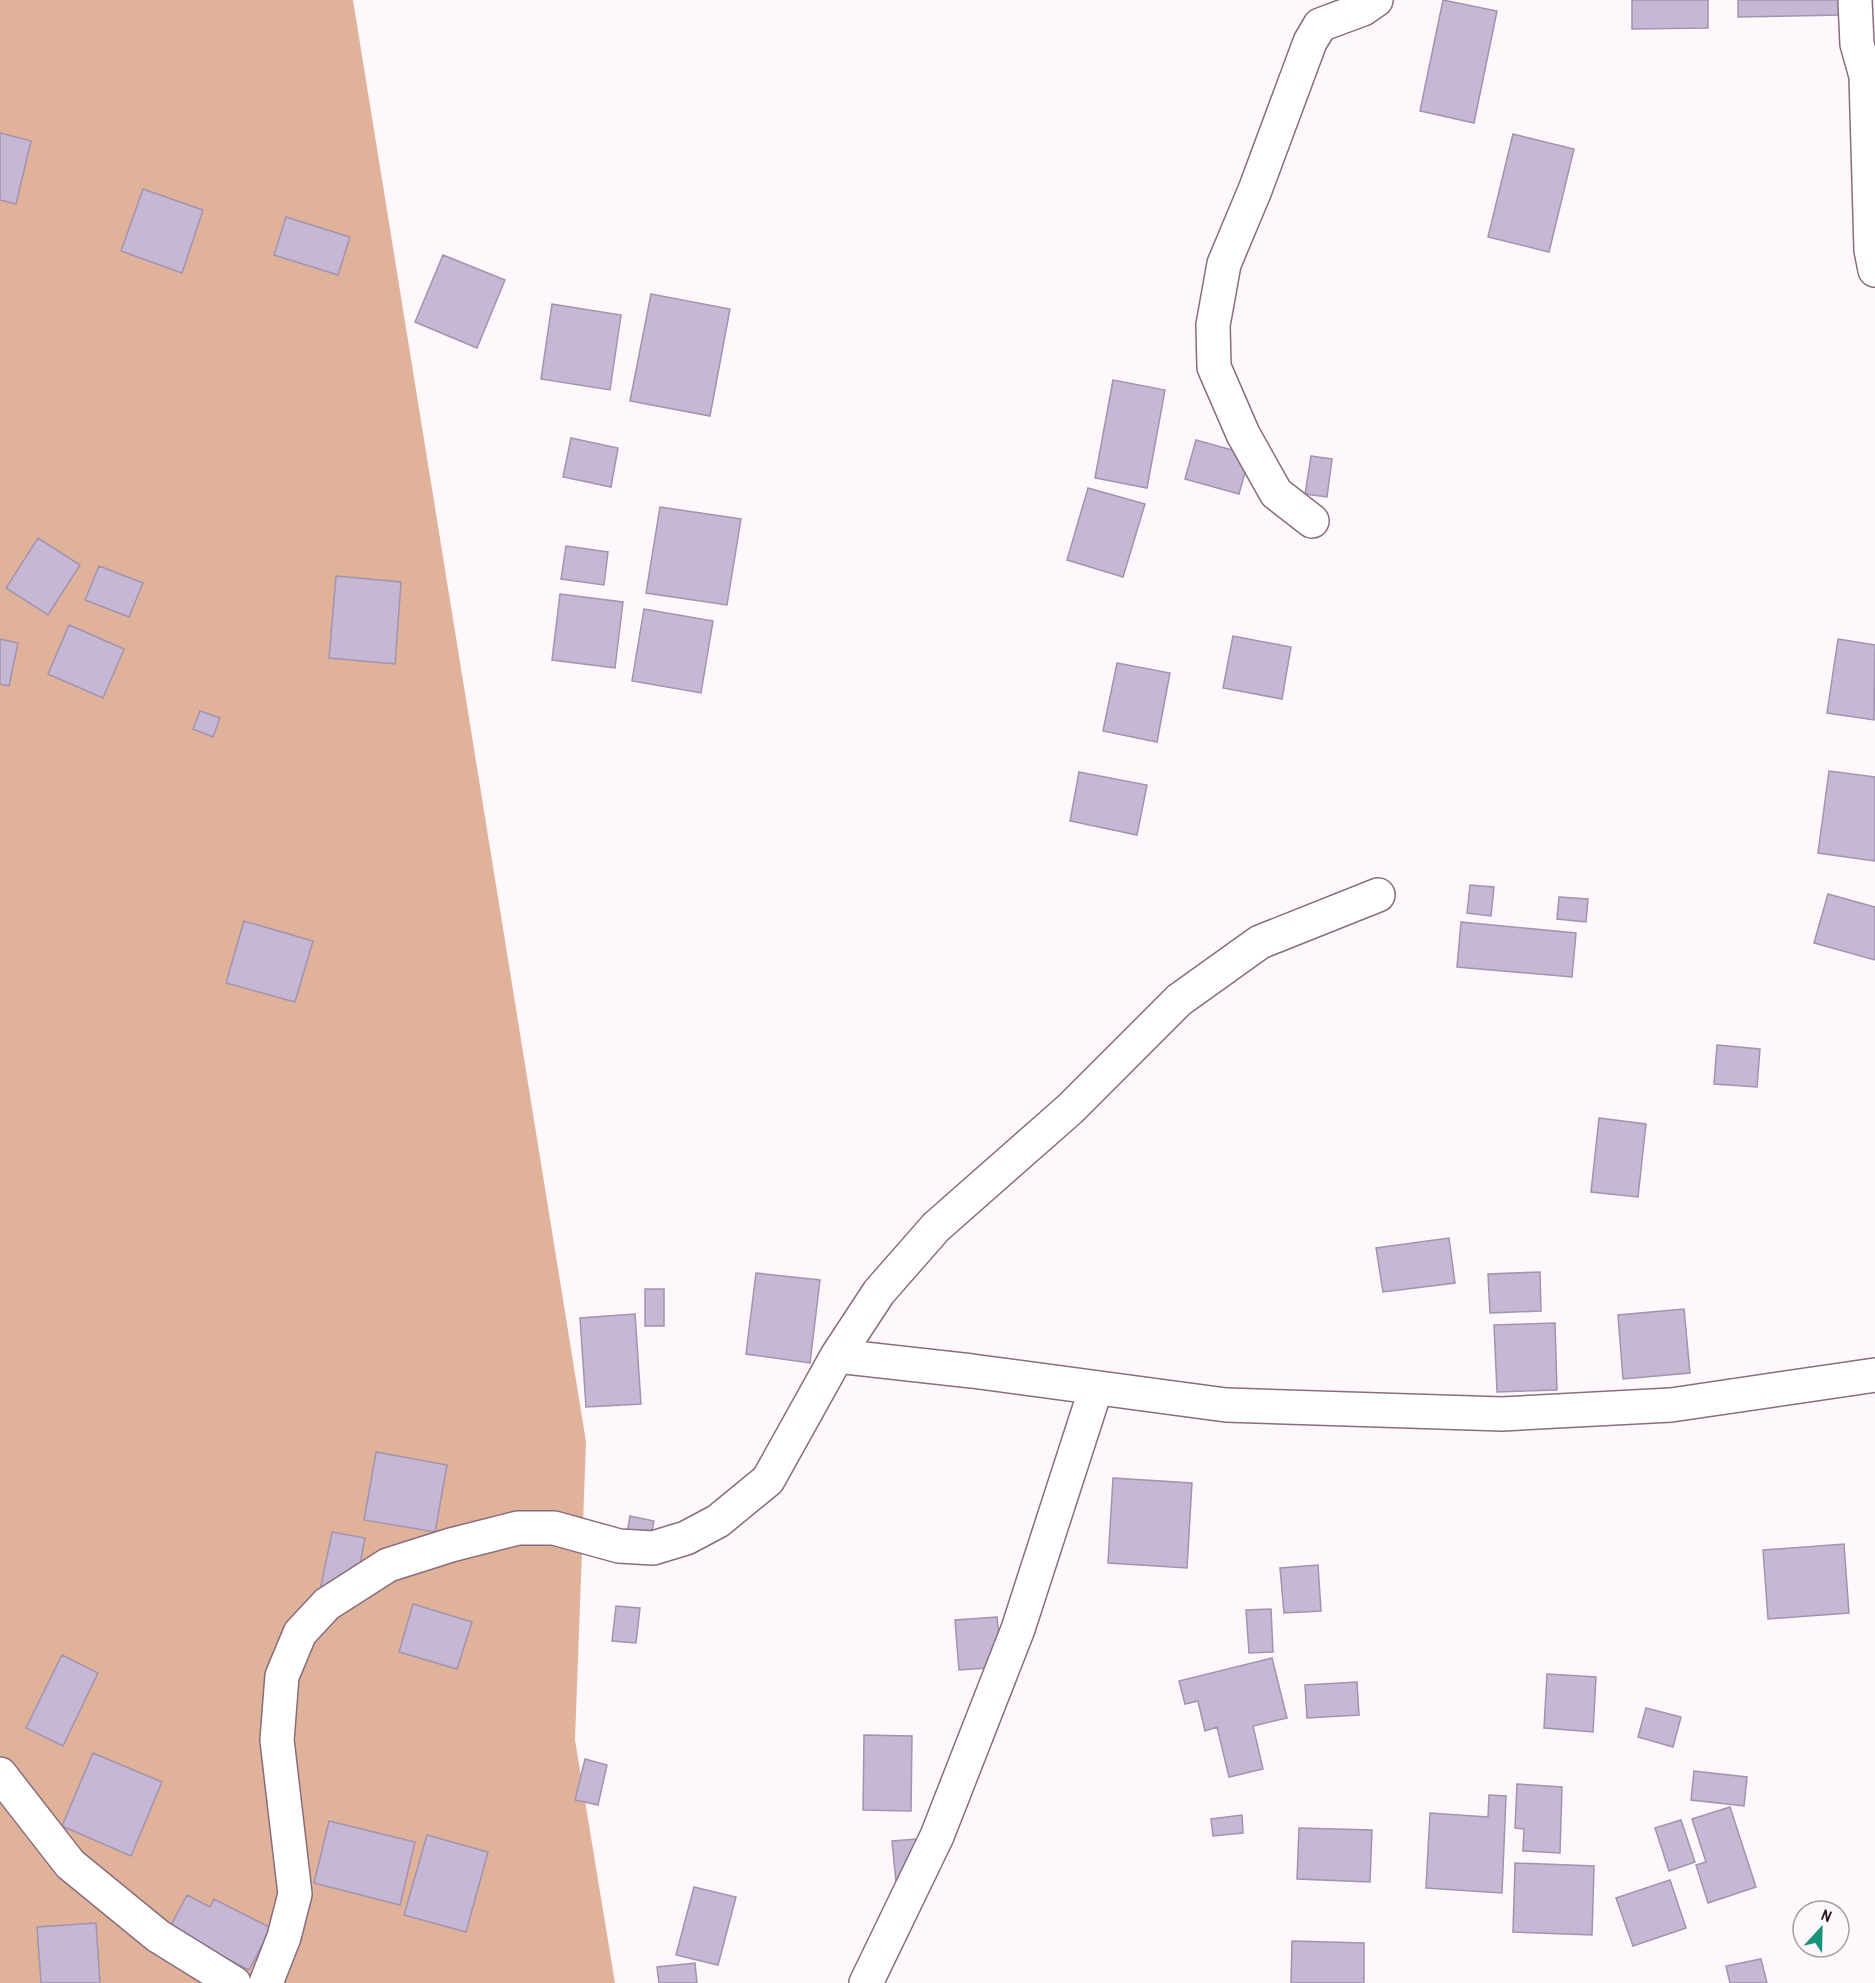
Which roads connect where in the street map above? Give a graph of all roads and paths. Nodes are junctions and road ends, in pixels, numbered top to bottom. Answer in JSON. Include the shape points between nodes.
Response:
{"nodes":[{"id":1,"x":1376,"y":0,"type":"edge"},
{"id":2,"x":1855,"y":0,"type":"edge"},
{"id":3,"x":1870,"y":78,"type":"edge"},
{"id":4,"x":1875,"y":270,"type":"edge"},
{"id":5,"x":1312,"y":521,"type":"dead end"},
{"id":6,"x":1378,"y":895,"type":"dead end"},
{"id":7,"x":837,"y":1356,"type":"junction"},
{"id":8,"x":1875,"y":1375,"type":"edge"},
{"id":9,"x":1096,"y":1388,"type":"junction"},
{"id":10,"x":0,"y":1774,"type":"edge"},
{"id":11,"x":234,"y":1983,"type":"edge"},
{"id":12,"x":266,"y":1983,"type":"edge"},
{"id":13,"x":866,"y":1983,"type":"edge"}],
"edges":[{"from":1,"to":5,"type":"street","via":[[1320,25],[1310,42],[1256,190],[1224,264],[1213,325],[1214,367],[1243,434],[1276,493]]},
{"from":2,"to":3,"type":"street","via":[[1857,44]]},
{"from":3,"to":4,"type":"street","via":[[1871,250]]},
{"from":6,"to":7,"type":"street","via":[[1260,942],[1179,1000],[1070,1109],[936,1227],[879,1292]]},
{"from":7,"to":9,"type":"street"},
{"from":7,"to":12,"type":"street","via":[[768,1480],[718,1521],[686,1538],[653,1548],[619,1546],[554,1527],[518,1528],[388,1565],[327,1604],[300,1633],[282,1676],[277,1740],[295,1894]]},
{"from":8,"to":9,"type":"street","via":[[1671,1405],[1502,1414],[1226,1405]]},
{"from":9,"to":13,"type":"street","via":[[1018,1629],[938,1836]]},
{"from":10,"to":11,"type":"street","via":[[70,1864],[158,1936]]}]}
